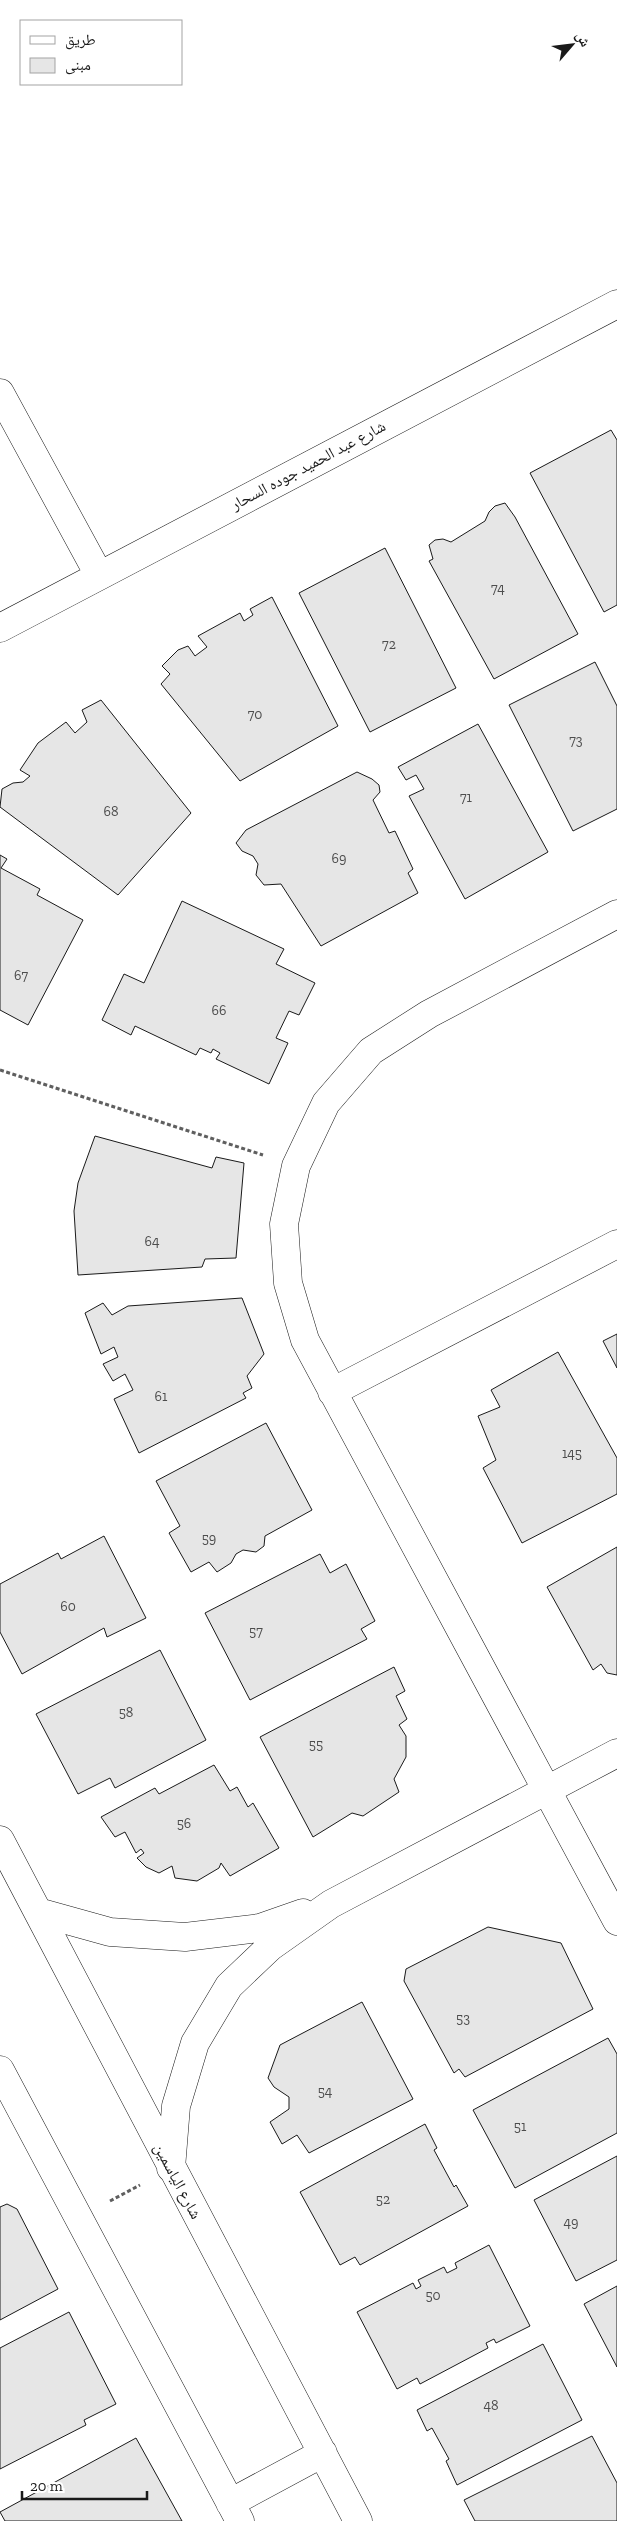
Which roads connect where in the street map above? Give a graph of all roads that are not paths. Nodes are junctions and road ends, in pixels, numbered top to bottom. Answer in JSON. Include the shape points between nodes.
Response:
{"nodes":[{"id":1,"x":617,"y":304,"type":"edge"},
{"id":2,"x":0,"y":393,"type":"edge"},
{"id":3,"x":99,"y":575,"type":"junction"},
{"id":4,"x":0,"y":628,"type":"edge"},
{"id":5,"x":617,"y":914,"type":"edge"},
{"id":6,"x":617,"y":1244,"type":"edge"},
{"id":7,"x":332,"y":1392,"type":"junction"},
{"id":8,"x":617,"y":1753,"type":"edge"},
{"id":9,"x":546,"y":1790,"type":"junction"},
{"id":10,"x":0,"y":1840,"type":"edge"},
{"id":11,"x":331,"y":1904,"type":"junction"},
{"id":12,"x":38,"y":1912,"type":"junction"},
{"id":13,"x":617,"y":1922,"type":"edge"},
{"id":14,"x":0,"y":2070,"type":"edge"},
{"id":15,"x":171,"y":2168,"type":"junction"},
{"id":16,"x":323,"y":2454,"type":"junction"},
{"id":17,"x":235,"y":2512,"type":"edge"},
{"id":18,"x":358,"y":2521,"type":"edge"}],
"edges":[{"from":1,"to":3,"type":"street","name":"شارع عبد الحميد جوده السحار"},
{"from":2,"to":3,"type":"street"},
{"from":3,"to":4,"type":"street","name":"شارع عبد الحميد جوده السحار"},
{"from":5,"to":7,"type":"street","via":[[429,1014],[371,1051],[326,1103],[296,1166],[284,1224],[288,1283],[305,1340]]},
{"from":6,"to":7,"type":"street"},
{"from":7,"to":9,"type":"street"},
{"from":8,"to":9,"type":"street"},
{"from":9,"to":11,"type":"street"},
{"from":9,"to":13,"type":"street"},
{"from":10,"to":12,"type":"street","name":"شارع الياسمين"},
{"from":11,"to":12,"type":"street","via":[[260,1928],[186,1936],[110,1932]]},
{"from":11,"to":15,"type":"street","via":[[270,1947],[229,1986],[195,2043],[176,2106]]},
{"from":12,"to":15,"type":"street","name":"شارع الياسمين"},
{"from":14,"to":17,"type":"street"},
{"from":15,"to":16,"type":"street","name":"شارع الياسمين"},
{"from":16,"to":17,"type":"street"},
{"from":16,"to":18,"type":"street","name":"شارع الياسمين"}]}
